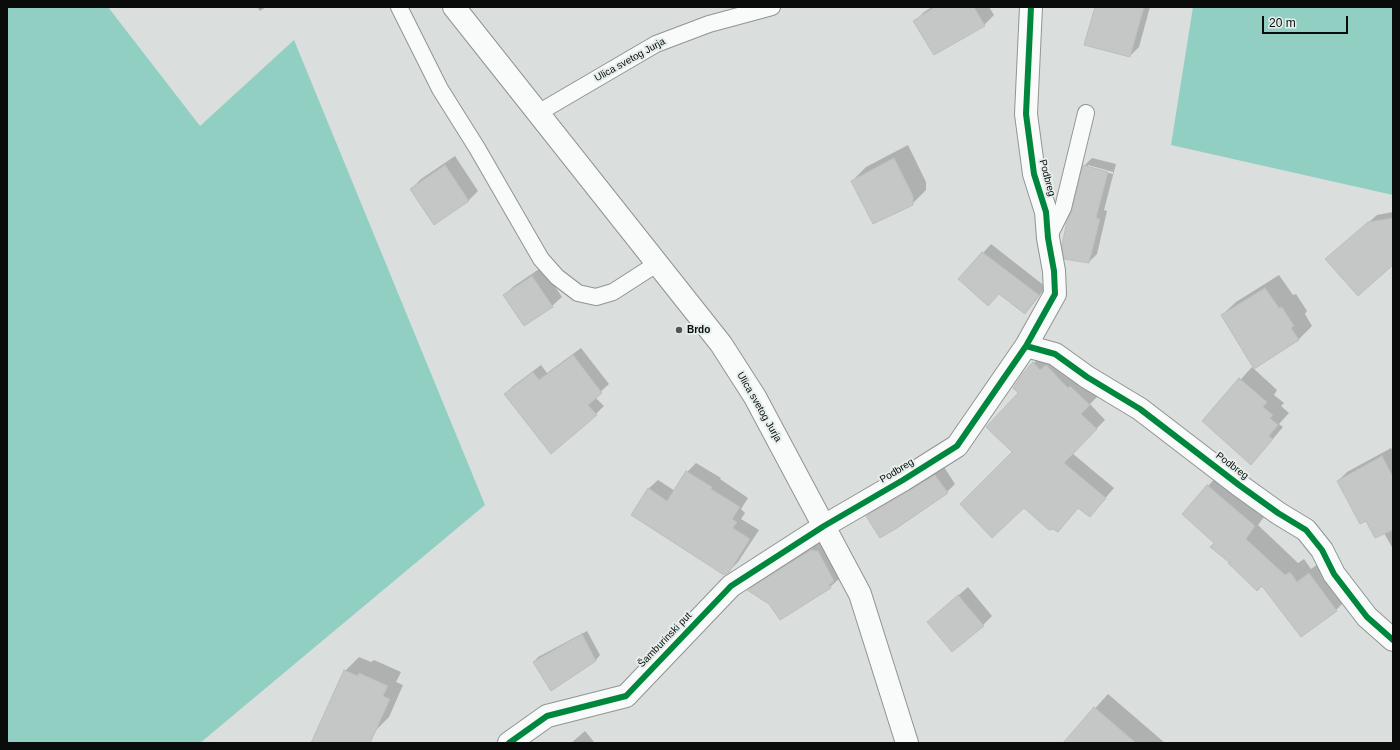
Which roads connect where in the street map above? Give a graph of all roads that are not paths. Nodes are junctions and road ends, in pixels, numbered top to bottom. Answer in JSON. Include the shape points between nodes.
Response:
{"nodes":[{"id":1,"x":399,"y":7,"type":"edge"},
{"id":2,"x":454,"y":7,"type":"edge"},
{"id":3,"x":772,"y":7,"type":"edge"},
{"id":4,"x":1031,"y":7,"type":"edge"},
{"id":5,"x":538,"y":113,"type":"junction"},
{"id":6,"x":1086,"y":113,"type":"dead end"},
{"id":7,"x":1048,"y":238,"type":"junction"},
{"id":8,"x":658,"y":263,"type":"junction"},
{"id":9,"x":1026,"y":346,"type":"junction"},
{"id":10,"x":824,"y":526,"type":"junction"},
{"id":11,"x":1393,"y":640,"type":"edge"},
{"id":12,"x":509,"y":743,"type":"edge"},
{"id":13,"x":907,"y":743,"type":"edge"}],
"edges":[{"from":1,"to":8,"type":"lane","via":[[440,89],[541,259],[558,277],[578,293],[596,297],[613,292]]},
{"from":2,"to":5,"type":"street","name":"Ulica svetog Jurja"},
{"from":3,"to":5,"type":"lane","name":"Ulica svetog Jurja","via":[[709,24],[656,44]]},
{"from":4,"to":7,"type":"street","name":"Podbreg","via":[[1026,114],[1034,174],[1046,212]]},
{"from":5,"to":8,"type":"street","name":"Ulica svetog Jurja"},
{"from":6,"to":7,"type":"lane","via":[[1063,208]]},
{"from":7,"to":9,"type":"street","name":"Podbreg","via":[[1055,294]]},
{"from":8,"to":10,"type":"street","name":"Ulica svetog Jurja","via":[[721,344],[755,397]]},
{"from":9,"to":10,"type":"street","name":"Podbreg","via":[[957,446]]},
{"from":9,"to":11,"type":"street","name":"Podbreg","via":[[1055,354],[1140,409],[1278,513],[1306,530],[1322,550],[1334,574],[1367,617]]},
{"from":10,"to":12,"type":"street","name":"Šamburinski put","via":[[731,586],[626,696],[547,716]]},
{"from":10,"to":13,"type":"street","name":"Ulica svetog Jurja","via":[[860,594]]}]}
